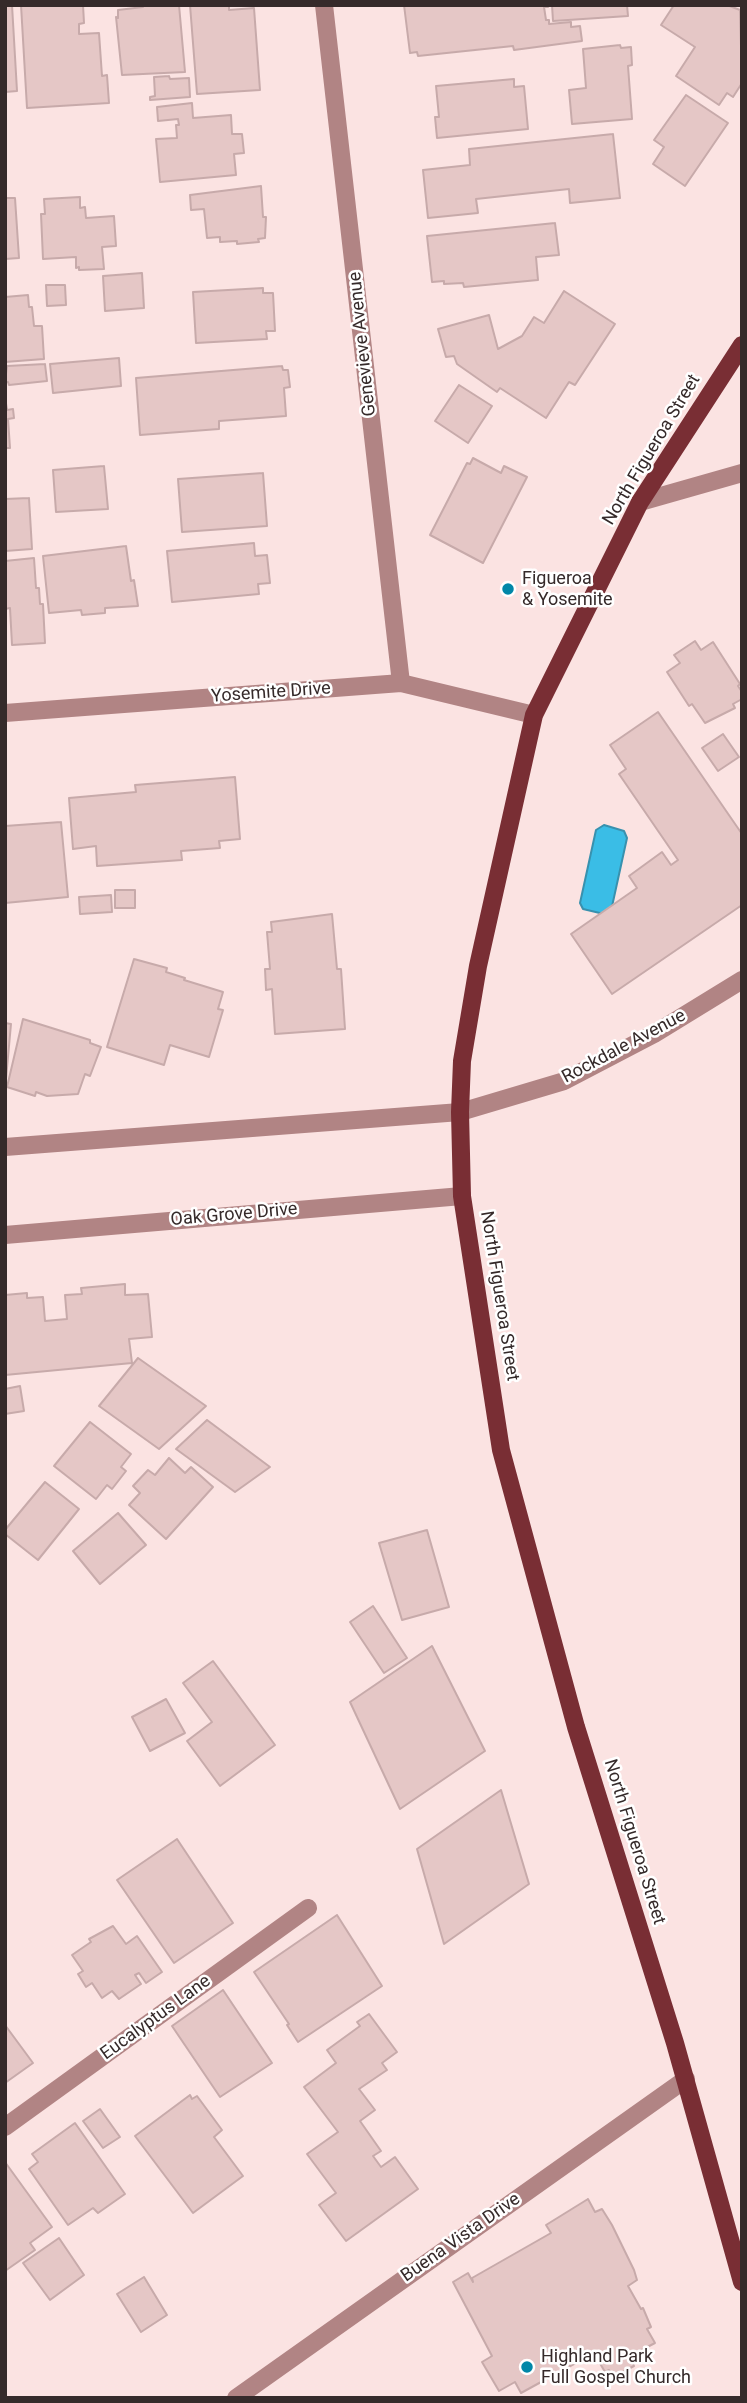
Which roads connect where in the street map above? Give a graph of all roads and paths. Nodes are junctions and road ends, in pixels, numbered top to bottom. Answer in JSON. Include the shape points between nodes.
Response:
{"nodes":[{"id":1,"x":324,"y":5,"type":"edge"},
{"id":2,"x":742,"y":345,"type":"edge"},
{"id":3,"x":742,"y":473,"type":"edge"},
{"id":4,"x":640,"y":502,"type":"junction"},
{"id":5,"x":401,"y":683,"type":"junction"},
{"id":6,"x":5,"y":713,"type":"edge"},
{"id":7,"x":534,"y":715,"type":"junction"},
{"id":8,"x":742,"y":980,"type":"edge"},
{"id":9,"x":460,"y":1112,"type":"junction"},
{"id":10,"x":5,"y":1147,"type":"edge"},
{"id":11,"x":462,"y":1196,"type":"junction"},
{"id":12,"x":5,"y":1235,"type":"edge"},
{"id":13,"x":308,"y":1908,"type":"dead end"},
{"id":14,"x":686,"y":2078,"type":"junction"},
{"id":15,"x":5,"y":2127,"type":"edge"},
{"id":16,"x":738,"y":2258,"type":"edge"},
{"id":17,"x":742,"y":2282,"type":"edge"},
{"id":18,"x":236,"y":2398,"type":"edge"}],
"edges":[{"from":1,"to":5,"type":"street","name":"Genevieve Avenue"},
{"from":2,"to":4,"type":"main road","name":"North Figueroa Street"},
{"from":3,"to":4,"type":"street"},
{"from":4,"to":7,"type":"main road","name":"North Figueroa Street"},
{"from":5,"to":6,"type":"street","name":"Yosemite Drive"},
{"from":5,"to":7,"type":"street","name":"Yosemite Drive"},
{"from":7,"to":9,"type":"main road","name":"North Figueroa Street","via":[[478,966],[461,1061]]},
{"from":8,"to":9,"type":"street","name":"Rockdale Avenue","via":[[564,1082]]},
{"from":9,"to":10,"type":"street"},
{"from":9,"to":11,"type":"main road","name":"North Figueroa Street"},
{"from":11,"to":12,"type":"street","name":"Oak Grove Drive"},
{"from":11,"to":14,"type":"main road","name":"North Figueroa Street","via":[[501,1450],[519,1522],[576,1727]]},
{"from":13,"to":15,"type":"street","name":"Eucalyptus Lane"},
{"from":14,"to":16,"type":"main road","name":"North Figueroa Street"},
{"from":14,"to":18,"type":"street","name":"Buena Vista Drive"},
{"from":16,"to":17,"type":"main road","name":"North Figueroa Street"}]}
